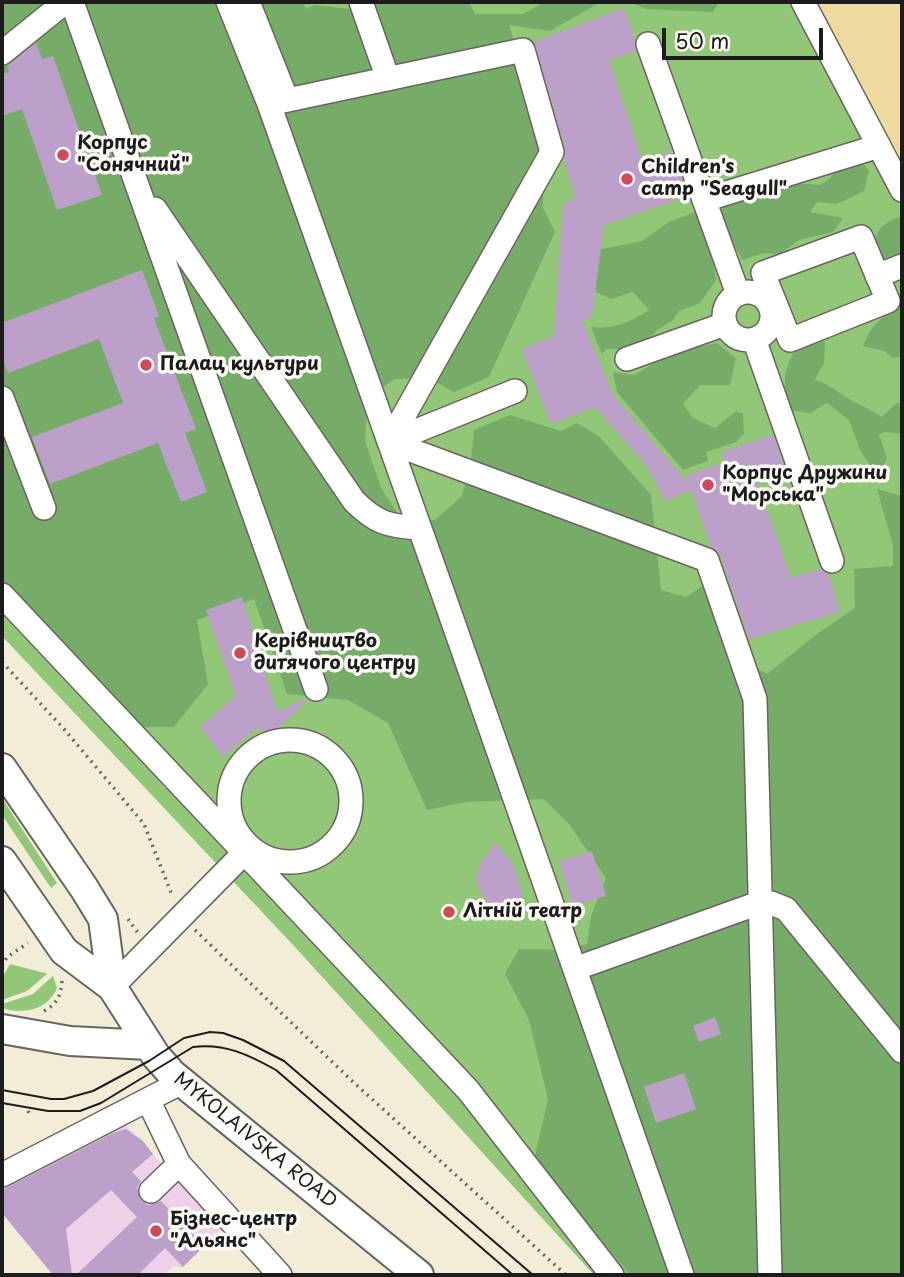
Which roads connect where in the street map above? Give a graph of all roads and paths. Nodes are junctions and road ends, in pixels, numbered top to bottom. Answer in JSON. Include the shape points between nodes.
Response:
{"nodes":[{"id":1,"x":65,"y":2,"type":"edge"},
{"id":2,"x":72,"y":2,"type":"edge"},
{"id":3,"x":228,"y":2,"type":"edge"},
{"id":4,"x":248,"y":2,"type":"edge"},
{"id":5,"x":360,"y":2,"type":"edge"},
{"id":6,"x":803,"y":2,"type":"edge"},
{"id":7,"x":648,"y":44,"type":"dead end"},
{"id":8,"x":2,"y":53,"type":"edge"},
{"id":9,"x":388,"y":79,"type":"junction"},
{"id":10,"x":278,"y":102,"type":"junction"},
{"id":11,"x":879,"y":146,"type":"junction"},
{"id":12,"x":135,"y":180,"type":"junction"},
{"id":13,"x":902,"y":190,"type":"edge"},
{"id":14,"x":704,"y":200,"type":"junction"},
{"id":15,"x":902,"y":266,"type":"edge"},
{"id":16,"x":877,"y":276,"type":"junction"},
{"id":17,"x":738,"y":294,"type":"junction"},
{"id":18,"x":773,"y":306,"type":"junction"},
{"id":19,"x":725,"y":324,"type":"junction"},
{"id":20,"x":754,"y":340,"type":"junction"},
{"id":21,"x":627,"y":359,"type":"dead end"},
{"id":22,"x":515,"y":391,"type":"dead end"},
{"id":23,"x":2,"y":398,"type":"edge"},
{"id":24,"x":389,"y":442,"type":"junction"},
{"id":25,"x":44,"y":508,"type":"dead end"},
{"id":26,"x":419,"y":528,"type":"junction"},
{"id":27,"x":832,"y":561,"type":"dead end"},
{"id":28,"x":2,"y":595,"type":"edge"},
{"id":29,"x":2,"y":663,"type":"edge"},
{"id":30,"x":316,"y":689,"type":"dead end"},
{"id":31,"x":2,"y":768,"type":"edge"},
{"id":32,"x":246,"y":850,"type":"junction"},
{"id":33,"x":2,"y":861,"type":"edge"},
{"id":34,"x":759,"y":903,"type":"junction"},
{"id":35,"x":181,"y":916,"type":"junction"},
{"id":36,"x":126,"y":917,"type":"dead end"},
{"id":37,"x":32,"y":940,"type":"dead end"},
{"id":38,"x":150,"y":948,"type":"junction"},
{"id":39,"x":2,"y":966,"type":"edge"},
{"id":40,"x":577,"y":968,"type":"junction"},
{"id":41,"x":59,"y":973,"type":"dead end"},
{"id":42,"x":112,"y":987,"type":"junction"},
{"id":43,"x":42,"y":1012,"type":"dead end"},
{"id":44,"x":2,"y":1029,"type":"edge"},
{"id":45,"x":149,"y":1045,"type":"junction"},
{"id":46,"x":902,"y":1051,"type":"edge"},
{"id":47,"x":182,"y":1082,"type":"junction"},
{"id":48,"x":148,"y":1100,"type":"junction"},
{"id":49,"x":179,"y":1164,"type":"junction"},
{"id":50,"x":2,"y":1175,"type":"edge"},
{"id":51,"x":151,"y":1191,"type":"dead end"},
{"id":52,"x":280,"y":1275,"type":"edge"},
{"id":53,"x":419,"y":1275,"type":"edge"},
{"id":54,"x":566,"y":1275,"type":"edge"},
{"id":55,"x":612,"y":1275,"type":"edge"},
{"id":56,"x":682,"y":1275,"type":"edge"},
{"id":57,"x":770,"y":1275,"type":"edge"}],
"edges":[{"from":1,"to":8,"type":"street"},
{"from":2,"to":12,"type":"street"},
{"from":3,"to":10,"type":"street"},
{"from":4,"to":10,"type":"street"},
{"from":5,"to":9,"type":"street"},
{"from":6,"to":11,"type":"street"},
{"from":7,"to":14,"type":"street"},
{"from":9,"to":10,"type":"street"},
{"from":9,"to":24,"type":"street","via":[[523,50],[552,152]]},
{"from":10,"to":24,"type":"street"},
{"from":11,"to":13,"type":"street"},
{"from":11,"to":14,"type":"street"},
{"from":12,"to":26,"type":"street","via":[[354,501],[383,524]]},
{"from":12,"to":30,"type":"street"},
{"from":14,"to":17,"type":"street"},
{"from":15,"to":16,"type":"street"},
{"from":16,"to":18,"type":"street","via":[[888,301],[790,340]]},
{"from":16,"to":18,"type":"street","via":[[861,237],[764,273]]},
{"from":17,"to":18,"type":"street","via":[[753,293]]},
{"from":17,"to":19,"type":"street","via":[[725,310]]},
{"from":18,"to":20,"type":"street","via":[[771,323]]},
{"from":19,"to":20,"type":"street","via":[[734,336]]},
{"from":19,"to":21,"type":"street"},
{"from":20,"to":27,"type":"street"},
{"from":22,"to":24,"type":"street"},
{"from":23,"to":25,"type":"street"},
{"from":24,"to":26,"type":"street"},
{"from":24,"to":34,"type":"street","via":[[707,561],[755,699]]},
{"from":26,"to":40,"type":"street"},
{"from":28,"to":32,"type":"street"},
{"from":29,"to":35,"type":"path","via":[[144,824]]},
{"from":31,"to":42,"type":"main road","via":[[103,919]]},
{"from":32,"to":32,"type":"street","via":[[287,862],[307,860],[326,851],[349,818],[347,778],[336,760],[311,744],[282,740],[247,758],[230,793],[230,813]]},
{"from":32,"to":35,"type":"street"},
{"from":32,"to":55,"type":"street","via":[[468,1090]]},
{"from":33,"to":42,"type":"main road","via":[[64,951]]},
{"from":34,"to":40,"type":"street"},
{"from":34,"to":46,"type":"street","via":[[786,908]]},
{"from":34,"to":57,"type":"street"},
{"from":35,"to":38,"type":"street"},
{"from":35,"to":54,"type":"path","via":[[351,1080]]},
{"from":36,"to":38,"type":"path"},
{"from":37,"to":39,"type":"path","via":[[7,957]]},
{"from":38,"to":42,"type":"street"},
{"from":40,"to":56,"type":"street"},
{"from":41,"to":43,"type":"path","via":[[60,997]]},
{"from":42,"to":45,"type":"main road","name":"MYKOLAIVSKA ROAD"},
{"from":44,"to":45,"type":"main road","via":[[70,1041]]},
{"from":45,"to":47,"type":"main road","name":"MYKOLAIVSKA ROAD"},
{"from":47,"to":48,"type":"street"},
{"from":47,"to":53,"type":"main road","name":"MYKOLAIVSKA ROAD"},
{"from":48,"to":49,"type":"street"},
{"from":48,"to":50,"type":"street"},
{"from":49,"to":51,"type":"street"},
{"from":49,"to":52,"type":"street"}]}
